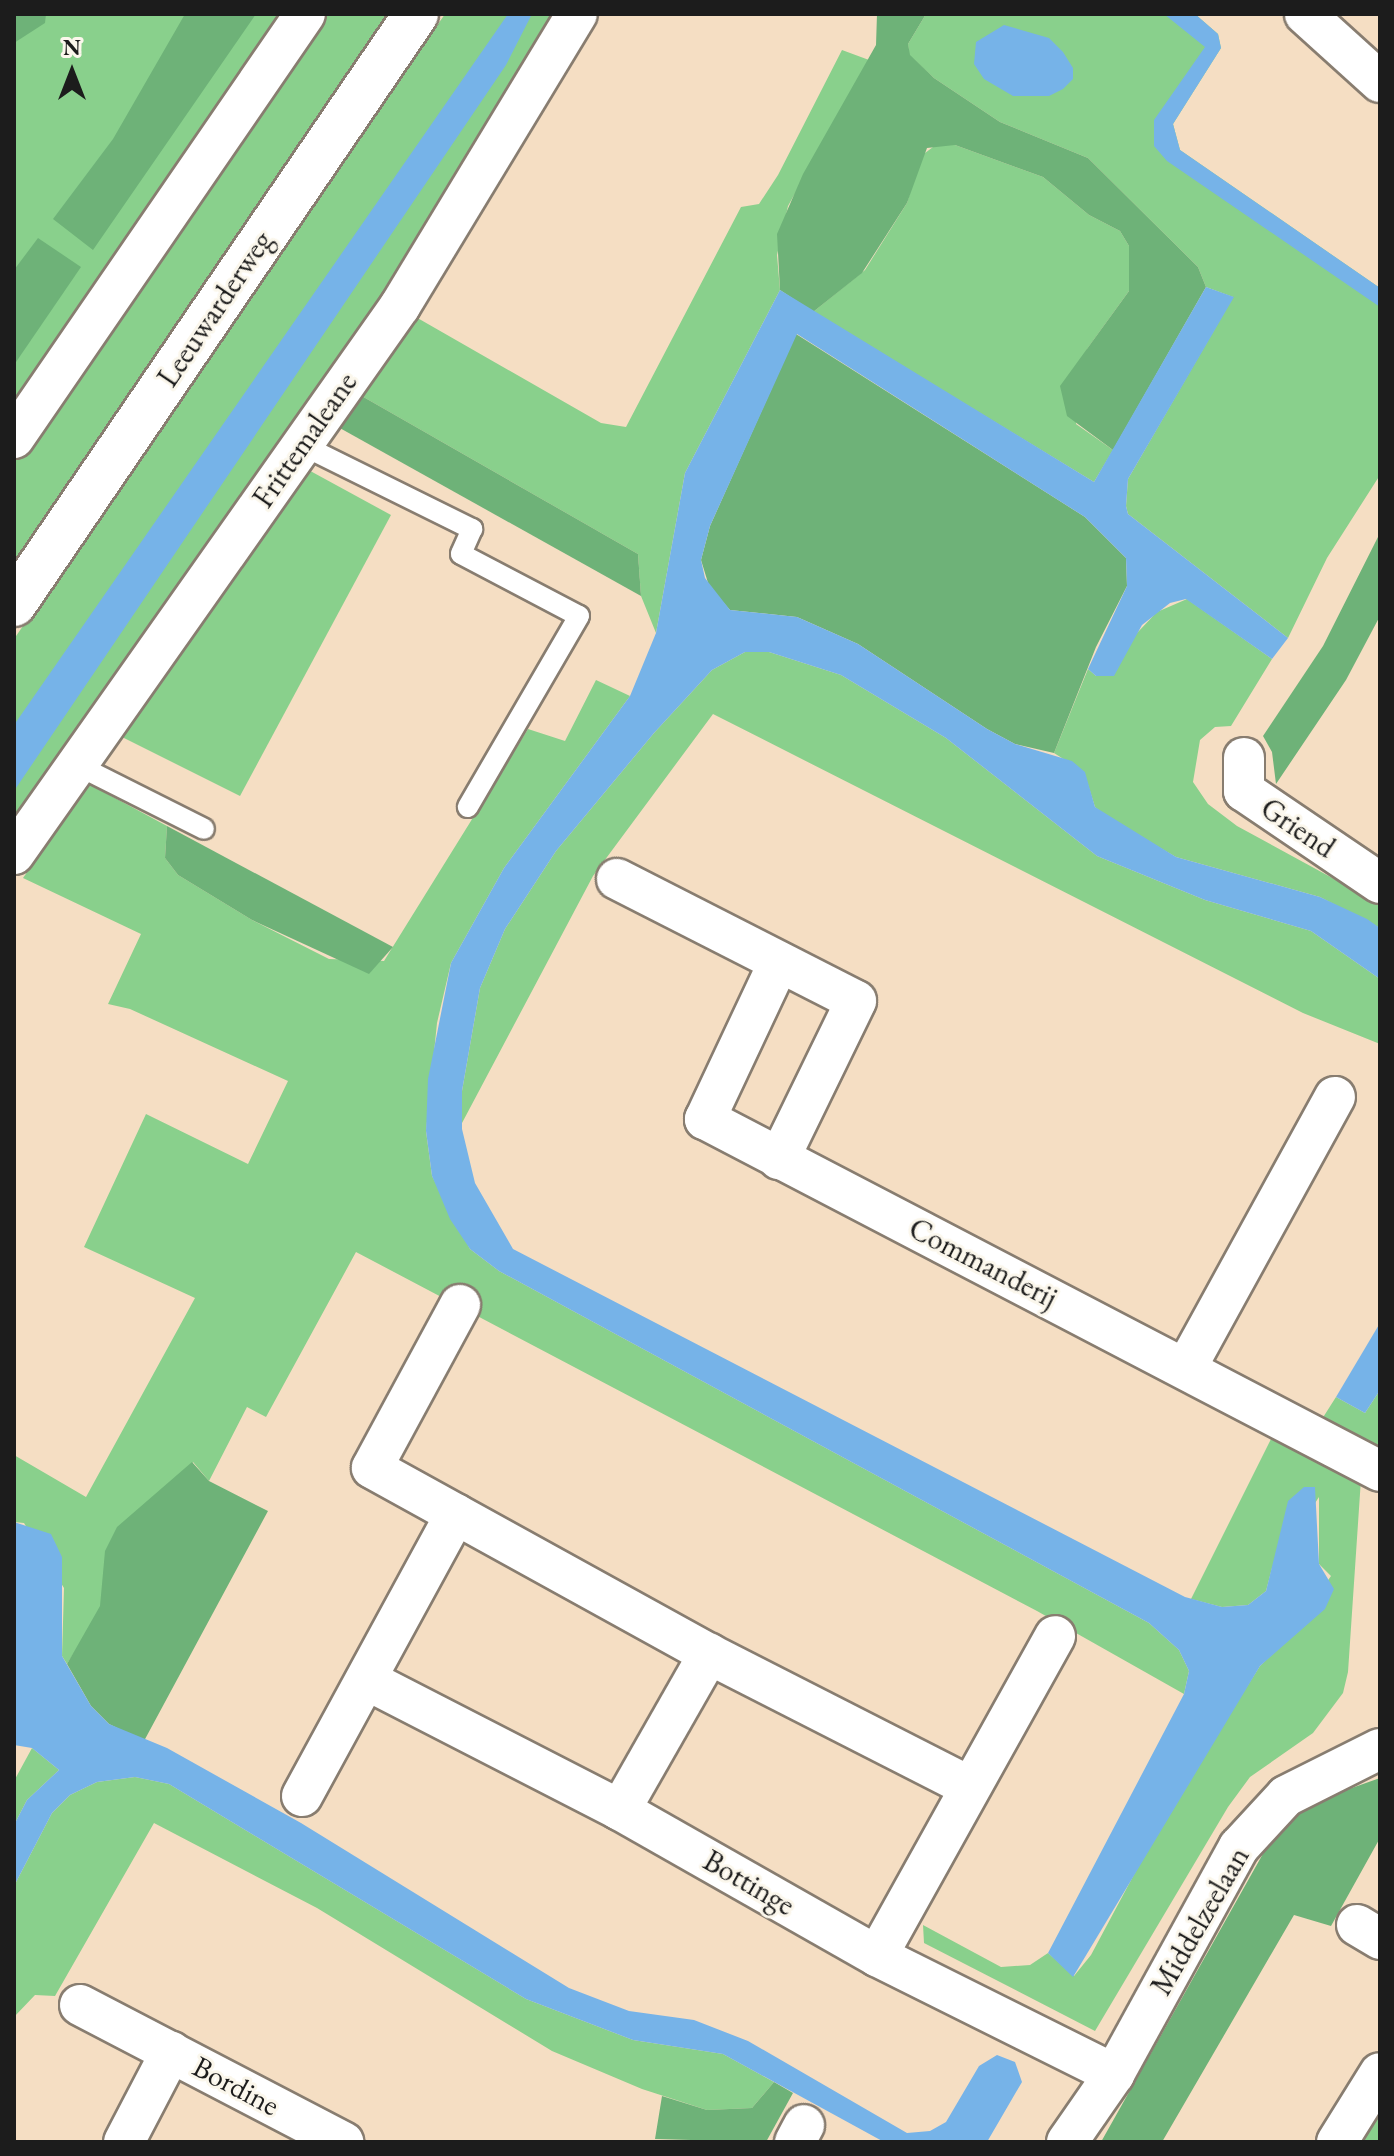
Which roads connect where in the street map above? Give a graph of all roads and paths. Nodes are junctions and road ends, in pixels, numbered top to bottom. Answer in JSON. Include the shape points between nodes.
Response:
{"nodes":[{"id":1,"x":305,"y":14,"type":"edge"},
{"id":2,"x":416,"y":14,"type":"edge"},
{"id":3,"x":577,"y":14,"type":"edge"},
{"id":4,"x":1305,"y":14,"type":"edge"},
{"id":5,"x":1380,"y":82,"type":"edge"},
{"id":6,"x":14,"y":438,"type":"edge"},
{"id":7,"x":302,"y":445,"type":"junction"},
{"id":8,"x":14,"y":604,"type":"edge"},
{"id":9,"x":1244,"y":758,"type":"dead end"},
{"id":10,"x":77,"y":765,"type":"junction"},
{"id":11,"x":468,"y":807,"type":"dead end"},
{"id":12,"x":204,"y":829,"type":"dead end"},
{"id":13,"x":14,"y":854,"type":"edge"},
{"id":14,"x":617,"y":879,"type":"dead end"},
{"id":15,"x":1380,"y":883,"type":"edge"},
{"id":16,"x":779,"y":962,"type":"junction"},
{"id":17,"x":1335,"y":1097,"type":"dead end"},
{"id":18,"x":779,"y":1159,"type":"junction"},
{"id":19,"x":460,"y":1305,"type":"dead end"},
{"id":20,"x":1187,"y":1366,"type":"junction"},
{"id":21,"x":1380,"y":1471,"type":"edge"},
{"id":22,"x":456,"y":1514,"type":"junction"},
{"id":23,"x":1055,"y":1636,"type":"dead end"},
{"id":24,"x":709,"y":1654,"type":"junction"},
{"id":25,"x":367,"y":1680,"type":"junction"},
{"id":26,"x":1380,"y":1749,"type":"edge"},
{"id":27,"x":970,"y":1787,"type":"junction"},
{"id":28,"x":302,"y":1796,"type":"dead end"},
{"id":29,"x":620,"y":1810,"type":"junction"},
{"id":30,"x":877,"y":1956,"type":"junction"},
{"id":31,"x":80,"y":2005,"type":"dead end"},
{"id":32,"x":171,"y":2052,"type":"junction"},
{"id":33,"x":1380,"y":2073,"type":"edge"},
{"id":34,"x":1114,"y":2074,"type":"junction"},
{"id":35,"x":124,"y":2142,"type":"edge"},
{"id":36,"x":343,"y":2142,"type":"edge"},
{"id":37,"x":1067,"y":2142,"type":"edge"},
{"id":38,"x":1337,"y":2142,"type":"edge"}],
"edges":[{"from":1,"to":6,"type":"street"},
{"from":2,"to":8,"type":"main road","name":"Leeuwarderweg"},
{"from":3,"to":7,"type":"street","name":"Frittemaleane","via":[[400,306]]},
{"from":4,"to":5,"type":"street"},
{"from":7,"to":10,"type":"street","name":"Frittemaleane"},
{"from":7,"to":11,"type":"lane","via":[[472,529],[461,554],[579,616]]},
{"from":9,"to":15,"type":"street","name":"Griend","via":[[1244,791]]},
{"from":10,"to":12,"type":"lane"},
{"from":10,"to":13,"type":"street","name":"Frittemaleane"},
{"from":14,"to":16,"type":"street"},
{"from":16,"to":18,"type":"street","name":"Commanderij","via":[[705,1119]]},
{"from":16,"to":18,"type":"street","via":[[856,1001]]},
{"from":17,"to":20,"type":"street"},
{"from":18,"to":20,"type":"street","name":"Commanderij"},
{"from":19,"to":22,"type":"street","via":[[372,1468]]},
{"from":20,"to":21,"type":"street","name":"Commanderij"},
{"from":22,"to":24,"type":"street"},
{"from":22,"to":25,"type":"street"},
{"from":23,"to":27,"type":"street"},
{"from":24,"to":27,"type":"street"},
{"from":24,"to":29,"type":"street"},
{"from":25,"to":28,"type":"street"},
{"from":25,"to":29,"type":"street","name":"Bottinge"},
{"from":26,"to":34,"type":"street","name":"Middelzeelaan","via":[[1286,1796],[1239,1847]]},
{"from":27,"to":30,"type":"street"},
{"from":29,"to":30,"type":"street","name":"Bottinge"},
{"from":30,"to":34,"type":"street","name":"Bottinge"},
{"from":31,"to":32,"type":"street","name":"Bordine"},
{"from":32,"to":35,"type":"street","name":"Bordine"},
{"from":32,"to":36,"type":"street","name":"Bordine"},
{"from":33,"to":38,"type":"street"},
{"from":34,"to":37,"type":"street","name":"Middelzeelaan"}]}
